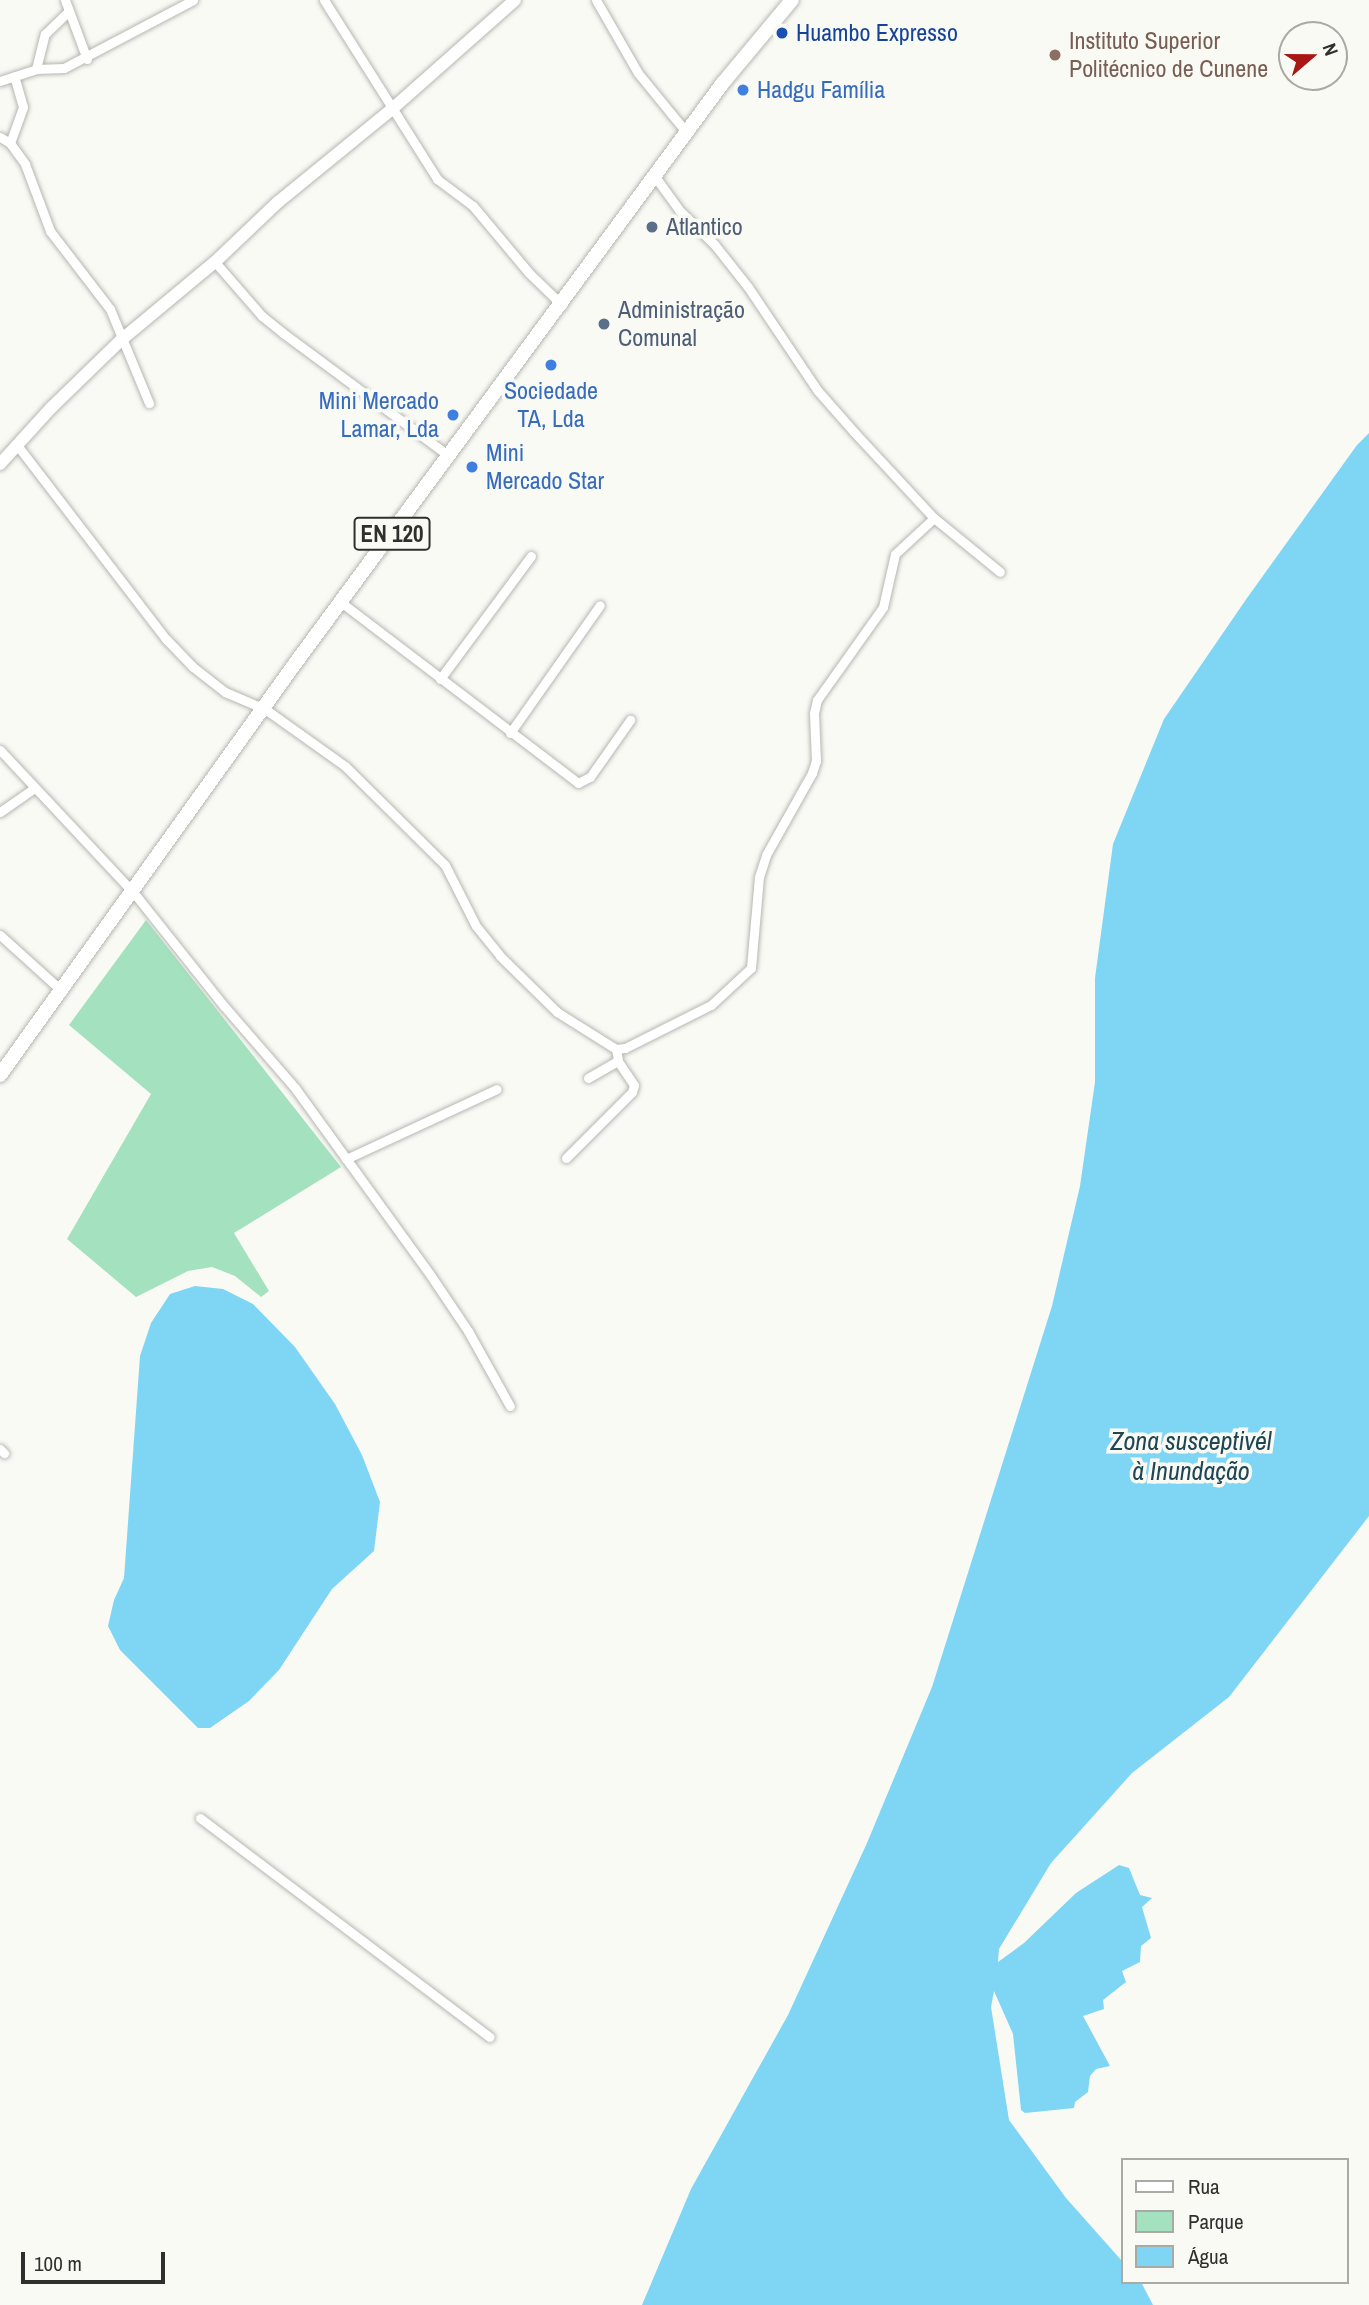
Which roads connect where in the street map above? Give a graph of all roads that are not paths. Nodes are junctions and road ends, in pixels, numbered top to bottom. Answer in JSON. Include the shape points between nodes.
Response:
{"nodes":[{"id":1,"x":65,"y":0,"type":"edge"},
{"id":2,"x":193,"y":0,"type":"edge"},
{"id":3,"x":324,"y":0,"type":"edge"},
{"id":4,"x":515,"y":0,"type":"edge"},
{"id":5,"x":596,"y":0,"type":"edge"},
{"id":6,"x":792,"y":0,"type":"edge"},
{"id":7,"x":68,"y":12,"type":"junction"},
{"id":8,"x":87,"y":59,"type":"junction"},
{"id":9,"x":36,"y":69,"type":"junction"},
{"id":10,"x":14,"y":76,"type":"junction"},
{"id":11,"x":0,"y":81,"type":"edge"},
{"id":12,"x":392,"y":109,"type":"junction"},
{"id":13,"x":687,"y":133,"type":"junction"},
{"id":14,"x":0,"y":137,"type":"edge"},
{"id":15,"x":9,"y":143,"type":"junction"},
{"id":16,"x":656,"y":178,"type":"junction"},
{"id":17,"x":215,"y":262,"type":"junction"},
{"id":18,"x":562,"y":304,"type":"junction"},
{"id":19,"x":121,"y":340,"type":"junction"},
{"id":20,"x":149,"y":403,"type":"dead end"},
{"id":21,"x":17,"y":445,"type":"junction"},
{"id":22,"x":450,"y":456,"type":"junction"},
{"id":23,"x":0,"y":464,"type":"edge"},
{"id":24,"x":934,"y":518,"type":"junction"},
{"id":25,"x":531,"y":556,"type":"dead end"},
{"id":26,"x":1000,"y":572,"type":"dead end"},
{"id":27,"x":342,"y":603,"type":"junction"},
{"id":28,"x":600,"y":605,"type":"dead end"},
{"id":29,"x":440,"y":679,"type":"junction"},
{"id":30,"x":265,"y":709,"type":"junction"},
{"id":31,"x":631,"y":720,"type":"dead end"},
{"id":32,"x":510,"y":733,"type":"junction"},
{"id":33,"x":0,"y":750,"type":"edge"},
{"id":34,"x":33,"y":789,"type":"junction"},
{"id":35,"x":0,"y":812,"type":"edge"},
{"id":36,"x":134,"y":892,"type":"junction"},
{"id":37,"x":0,"y":935,"type":"edge"},
{"id":38,"x":62,"y":991,"type":"junction"},
{"id":39,"x":616,"y":1049,"type":"junction"},
{"id":40,"x":618,"y":1061,"type":"junction"},
{"id":41,"x":0,"y":1075,"type":"edge"},
{"id":42,"x":588,"y":1078,"type":"dead end"},
{"id":43,"x":498,"y":1089,"type":"dead end"},
{"id":44,"x":566,"y":1158,"type":"dead end"},
{"id":45,"x":346,"y":1159,"type":"junction"},
{"id":46,"x":510,"y":1406,"type":"dead end"},
{"id":47,"x":200,"y":1818,"type":"dead end"},
{"id":48,"x":490,"y":2037,"type":"dead end"}],
"edges":[{"from":1,"to":7,"type":"street"},
{"from":2,"to":8,"type":"street"},
{"from":3,"to":12,"type":"street"},
{"from":4,"to":12,"type":"street"},
{"from":5,"to":13,"type":"street","via":[[638,73]]},
{"from":6,"to":13,"type":"main road","number":"EN 120"},
{"from":7,"to":8,"type":"street"},
{"from":7,"to":9,"type":"street","via":[[41,40]]},
{"from":8,"to":9,"type":"street","via":[[64,68]]},
{"from":9,"to":10,"type":"street"},
{"from":10,"to":11,"type":"street"},
{"from":10,"to":15,"type":"street","via":[[23,107]]},
{"from":12,"to":17,"type":"street","via":[[278,202]]},
{"from":12,"to":18,"type":"street","via":[[437,179],[473,206],[529,273]]},
{"from":13,"to":16,"type":"main road","number":"EN 120"},
{"from":14,"to":15,"type":"street"},
{"from":15,"to":19,"type":"street","via":[[25,164],[50,230],[106,302]]},
{"from":16,"to":18,"type":"main road","number":"EN 120"},
{"from":16,"to":24,"type":"street","via":[[679,211],[714,244],[748,287],[818,391]]},
{"from":17,"to":19,"type":"street"},
{"from":17,"to":22,"type":"street","via":[[262,316]]},
{"from":18,"to":22,"type":"main road","number":"EN 120"},
{"from":19,"to":20,"type":"street"},
{"from":19,"to":21,"type":"street"},
{"from":21,"to":23,"type":"street"},
{"from":21,"to":30,"type":"street","via":[[166,639],[220,689]]},
{"from":22,"to":27,"type":"main road","number":"EN 120"},
{"from":24,"to":26,"type":"street"},
{"from":24,"to":39,"type":"street","via":[[895,554],[883,607],[817,701],[816,761],[759,877],[751,968],[711,1005]]},
{"from":25,"to":29,"type":"street"},
{"from":27,"to":29,"type":"street"},
{"from":27,"to":30,"type":"main road","number":"EN 120"},
{"from":28,"to":32,"type":"street"},
{"from":29,"to":32,"type":"street"},
{"from":30,"to":36,"type":"main road","number":"EN 120"},
{"from":30,"to":39,"type":"street","via":[[340,762],[422,839],[451,873],[476,926],[548,1005]]},
{"from":31,"to":32,"type":"street","via":[[590,777],[578,783]]},
{"from":33,"to":34,"type":"street"},
{"from":34,"to":35,"type":"street"},
{"from":34,"to":36,"type":"street"},
{"from":36,"to":38,"type":"main road","number":"EN 120"},
{"from":36,"to":45,"type":"street","via":[[295,1088]]},
{"from":37,"to":38,"type":"street"},
{"from":38,"to":41,"type":"main road","number":"EN 120"},
{"from":39,"to":40,"type":"street"},
{"from":40,"to":42,"type":"street"},
{"from":40,"to":44,"type":"street","via":[[634,1085],[632,1092]]},
{"from":43,"to":45,"type":"street"},
{"from":45,"to":46,"type":"street","via":[[460,1319]]},
{"from":47,"to":48,"type":"street"}]}
